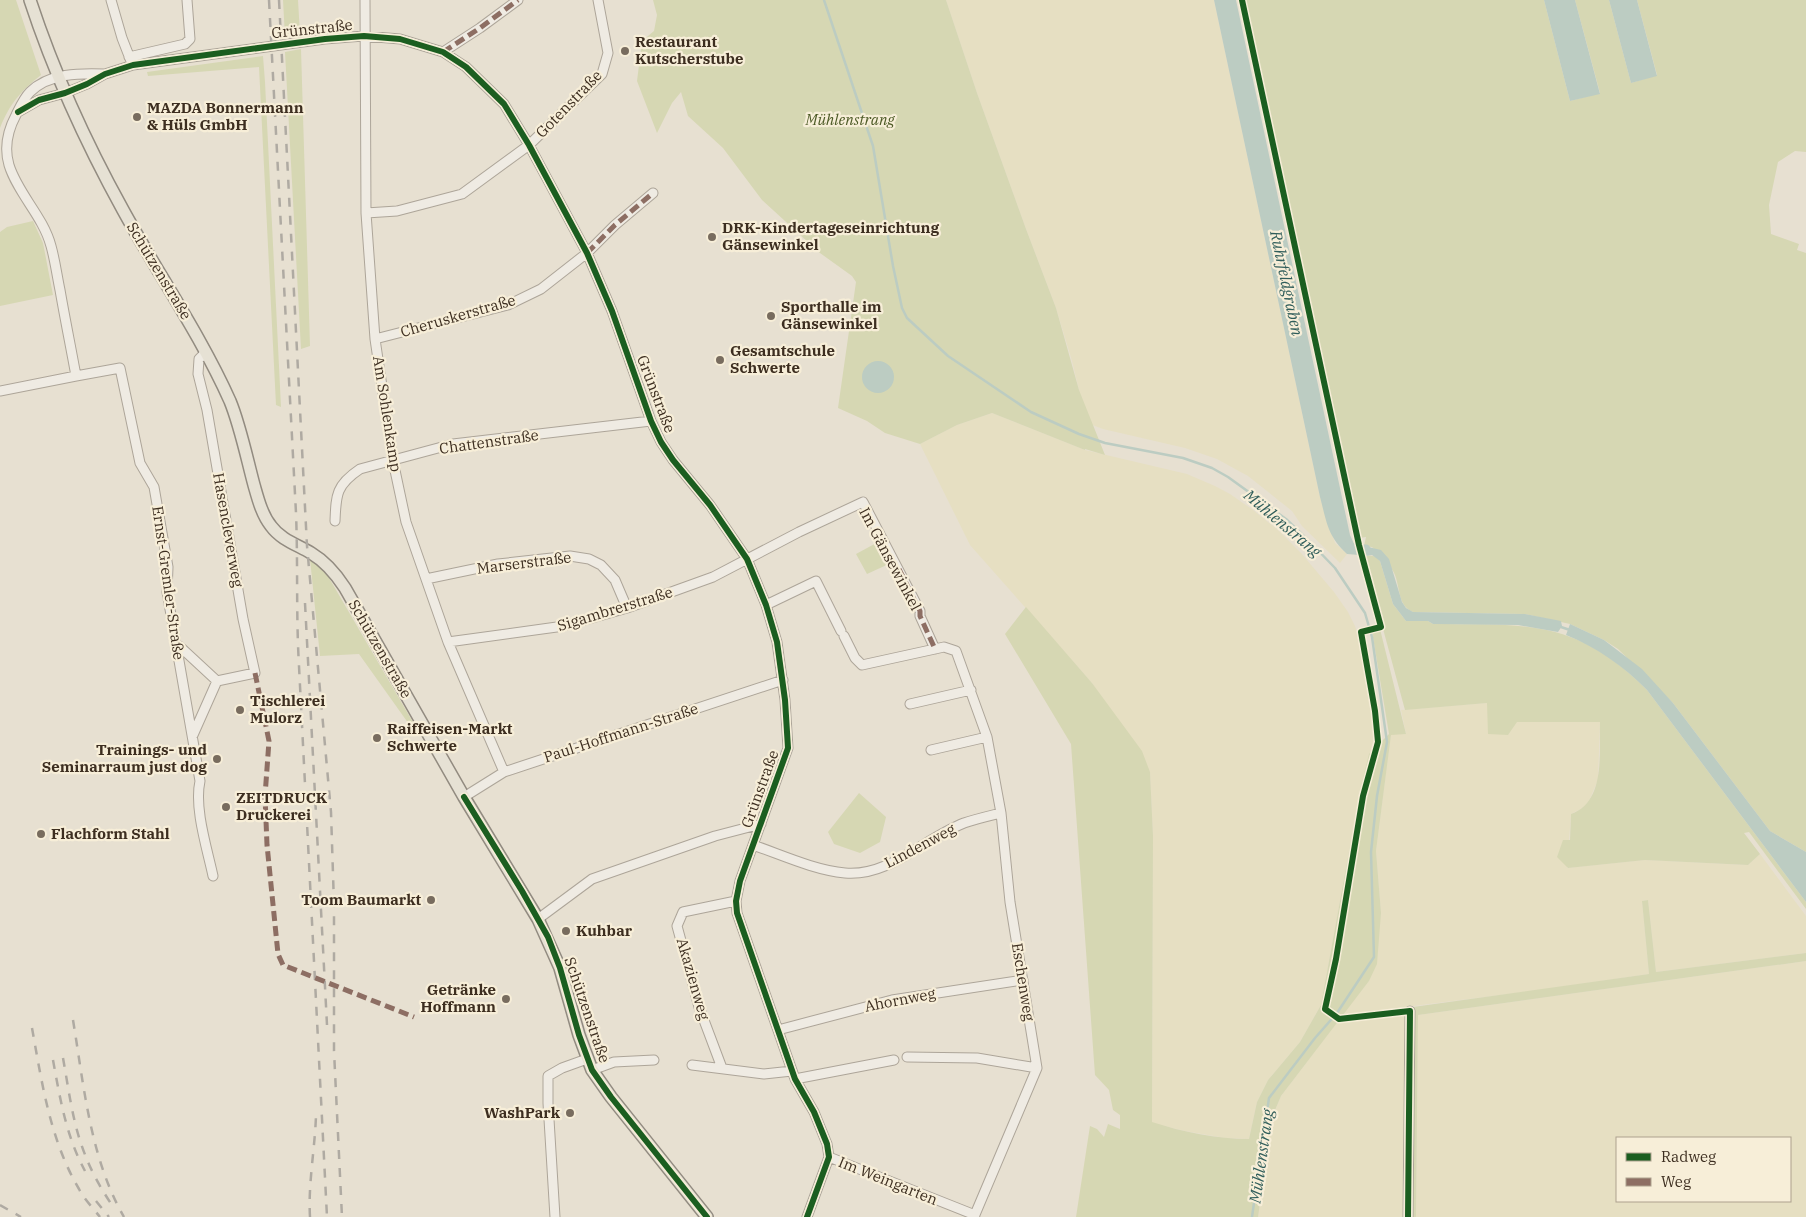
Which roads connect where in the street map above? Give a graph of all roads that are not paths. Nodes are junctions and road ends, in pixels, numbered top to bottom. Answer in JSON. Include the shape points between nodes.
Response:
{"nodes":[{"id":1,"x":30,"y":0,"type":"edge"},
{"id":2,"x":111,"y":0,"type":"edge"},
{"id":3,"x":187,"y":0,"type":"edge"},
{"id":4,"x":365,"y":0,"type":"edge"},
{"id":5,"x":518,"y":0,"type":"edge"},
{"id":6,"x":598,"y":0,"type":"edge"},
{"id":7,"x":364,"y":36,"type":"junction"},
{"id":8,"x":443,"y":52,"type":"junction"},
{"id":9,"x":131,"y":61,"type":"junction"},
{"id":10,"x":105,"y":74,"type":"junction"},
{"id":11,"x":58,"y":76,"type":"junction"},
{"id":12,"x":65,"y":93,"type":"junction"},
{"id":13,"x":18,"y":112,"type":"junction"},
{"id":14,"x":4,"y":134,"type":"edge"},
{"id":15,"x":529,"y":145,"type":"junction"},
{"id":16,"x":653,"y":193,"type":"dead end"},
{"id":17,"x":366,"y":213,"type":"junction"},
{"id":18,"x":587,"y":253,"type":"junction"},
{"id":19,"x":375,"y":339,"type":"junction"},
{"id":20,"x":206,"y":352,"type":"junction"},
{"id":21,"x":76,"y":376,"type":"junction"},
{"id":22,"x":0,"y":391,"type":"edge"},
{"id":23,"x":651,"y":421,"type":"junction"},
{"id":24,"x":393,"y":461,"type":"junction"},
{"id":25,"x":335,"y":521,"type":"dead end"},
{"id":26,"x":747,"y":559,"type":"junction"},
{"id":27,"x":426,"y":579,"type":"junction"},
{"id":28,"x":766,"y":605,"type":"junction"},
{"id":29,"x":627,"y":608,"type":"junction"},
{"id":30,"x":448,"y":642,"type":"junction"},
{"id":31,"x":176,"y":643,"type":"junction"},
{"id":32,"x":935,"y":649,"type":"junction"},
{"id":33,"x":783,"y":680,"type":"junction"},
{"id":34,"x":217,"y":681,"type":"junction"},
{"id":35,"x":971,"y":690,"type":"junction"},
{"id":36,"x":910,"y":704,"type":"dead end"},
{"id":37,"x":193,"y":736,"type":"junction"},
{"id":38,"x":987,"y":737,"type":"junction"},
{"id":39,"x":930,"y":750,"type":"dead end"},
{"id":40,"x":504,"y":772,"type":"junction"},
{"id":41,"x":464,"y":797,"type":"junction"},
{"id":42,"x":1001,"y":813,"type":"junction"},
{"id":43,"x":761,"y":824,"type":"junction"},
{"id":44,"x":753,"y":845,"type":"junction"},
{"id":45,"x":213,"y":876,"type":"dead end"},
{"id":46,"x":736,"y":901,"type":"junction"},
{"id":47,"x":538,"y":919,"type":"junction"},
{"id":48,"x":1023,"y":980,"type":"junction"},
{"id":49,"x":1410,"y":1011,"type":"dead end"},
{"id":50,"x":778,"y":1030,"type":"junction"},
{"id":51,"x":907,"y":1056,"type":"dead end"},
{"id":52,"x":654,"y":1060,"type":"dead end"},
{"id":53,"x":894,"y":1060,"type":"dead end"},
{"id":54,"x":590,"y":1064,"type":"junction"},
{"id":55,"x":692,"y":1065,"type":"dead end"},
{"id":56,"x":722,"y":1068,"type":"junction"},
{"id":57,"x":1037,"y":1068,"type":"junction"},
{"id":58,"x":794,"y":1075,"type":"junction"},
{"id":59,"x":829,"y":1157,"type":"junction"},
{"id":60,"x":975,"y":1216,"type":"edge"},
{"id":61,"x":555,"y":1217,"type":"edge"},
{"id":62,"x":707,"y":1217,"type":"edge"},
{"id":63,"x":807,"y":1217,"type":"edge"},
{"id":64,"x":1408,"y":1217,"type":"edge"}],
"edges":[{"from":1,"to":11,"type":"main road","name":"Schützenstraße"},
{"from":2,"to":9,"type":"street"},
{"from":3,"to":9,"type":"street","via":[[190,39],[185,44]]},
{"from":4,"to":7,"type":"street"},
{"from":5,"to":8,"type":"street"},
{"from":6,"to":15,"type":"street","name":"Gotenstraße","via":[[608,52],[602,74]]},
{"from":7,"to":8,"type":"street","name":"Grünstraße","via":[[400,39]]},
{"from":7,"to":9,"type":"street","name":"Grünstraße"},
{"from":7,"to":17,"type":"street","name":"Am Sohlenkamp"},
{"from":8,"to":15,"type":"street","name":"Grünstraße","via":[[466,66],[504,104]]},
{"from":9,"to":10,"type":"street","name":"Grünstraße"},
{"from":10,"to":11,"type":"street","name":"Grünstraße"},
{"from":10,"to":12,"type":"street","name":"Grünstraße"},
{"from":11,"to":12,"type":"main road","name":"Schützenstraße"},
{"from":11,"to":13,"type":"street","via":[[29,92]]},
{"from":12,"to":13,"type":"street","name":"Grünstraße","via":[[39,100]]},
{"from":12,"to":20,"type":"main road","name":"Schützenstraße","via":[[124,212]]},
{"from":13,"to":14,"type":"street"},
{"from":14,"to":21,"type":"street","via":[[9,166],[51,245]]},
{"from":15,"to":17,"type":"street","name":"Gotenstraße","via":[[462,194],[397,211]]},
{"from":15,"to":18,"type":"street","name":"Grünstraße"},
{"from":16,"to":18,"type":"street"},
{"from":17,"to":19,"type":"street","name":"Am Sohlenkamp"},
{"from":18,"to":19,"type":"street","name":"Cheruskerstraße","via":[[542,289],[508,305]]},
{"from":18,"to":23,"type":"street","name":"Grünstraße"},
{"from":19,"to":24,"type":"street","name":"Am Sohlenkamp"},
{"from":20,"to":34,"type":"street","name":"Hasencleverweg","via":[[199,359],[198,374],[254,673]]},
{"from":20,"to":41,"type":"main road","name":"Schützenstraße","via":[[231,403],[262,510],[271,527],[286,540],[311,553],[336,575]]},
{"from":21,"to":22,"type":"street"},
{"from":21,"to":31,"type":"street","name":"Ernst-Gremler-Straße","via":[[120,368],[140,463],[154,486]]},
{"from":23,"to":24,"type":"street","name":"Chattenstraße","via":[[453,444]]},
{"from":23,"to":26,"type":"street","name":"Grünstraße","via":[[672,460],[710,505]]},
{"from":24,"to":25,"type":"street","name":"Chattenstraße","via":[[360,469],[349,476],[336,495]]},
{"from":24,"to":27,"type":"street","name":"Am Sohlenkamp","via":[[406,522]]},
{"from":26,"to":28,"type":"street","name":"Grünstraße"},
{"from":26,"to":29,"type":"street","name":"Sigambrerstraße","via":[[713,577]]},
{"from":26,"to":32,"type":"street","name":"Im Gänsewinkel","via":[[863,502],[920,611]]},
{"from":27,"to":29,"type":"street","name":"Marserstraße","via":[[498,564],[570,556],[601,565],[615,580]]},
{"from":27,"to":30,"type":"street","name":"Am Sohlenkamp"},
{"from":28,"to":32,"type":"street","name":"Eschenweg","via":[[816,581],[855,658],[862,665]]},
{"from":28,"to":33,"type":"street","name":"Grünstraße","via":[[777,642]]},
{"from":29,"to":30,"type":"street","name":"Sigambrerstraße","via":[[564,626]]},
{"from":30,"to":40,"type":"street","name":"Am Sohlenkamp"},
{"from":31,"to":34,"type":"street"},
{"from":31,"to":37,"type":"street","name":"Ernst-Gremler-Straße"},
{"from":32,"to":35,"type":"street","name":"Eschenweg","via":[[944,647],[956,651]]},
{"from":33,"to":40,"type":"street","name":"Paul-Hoffmann-Straße"},
{"from":33,"to":43,"type":"street","name":"Grünstraße","via":[[788,748]]},
{"from":34,"to":37,"type":"street"},
{"from":35,"to":36,"type":"street"},
{"from":35,"to":38,"type":"street","name":"Eschenweg"},
{"from":37,"to":45,"type":"street","name":"Ernst-Gremler-Straße","via":[[200,781],[199,806]]},
{"from":38,"to":39,"type":"street"},
{"from":38,"to":42,"type":"street","name":"Eschenweg"},
{"from":40,"to":41,"type":"street","name":"Paul-Hoffmann-Straße"},
{"from":41,"to":47,"type":"main road","name":"Schützenstraße"},
{"from":42,"to":44,"type":"street","name":"Lindenweg","via":[[964,823],[884,867],[862,873],[825,870]]},
{"from":42,"to":48,"type":"street","name":"Eschenweg","via":[[1010,902]]},
{"from":43,"to":44,"type":"street","name":"Grünstraße"},
{"from":43,"to":47,"type":"street","via":[[715,836],[592,880]]},
{"from":44,"to":46,"type":"street","name":"Grünstraße"},
{"from":46,"to":50,"type":"street","name":"Grünstraße","via":[[737,913]]},
{"from":46,"to":56,"type":"street","name":"Akazienweg","via":[[683,912],[677,926],[699,1007]]},
{"from":47,"to":54,"type":"main road","name":"Schützenstraße","via":[[560,968]]},
{"from":48,"to":50,"type":"street","name":"Ahornweg","via":[[892,1000]]},
{"from":48,"to":57,"type":"street","name":"Eschenweg"},
{"from":49,"to":64,"type":"street"},
{"from":50,"to":58,"type":"street","name":"Grünstraße"},
{"from":51,"to":57,"type":"street","via":[[977,1058]]},
{"from":52,"to":54,"type":"street"},
{"from":53,"to":58,"type":"street"},
{"from":54,"to":61,"type":"street","via":[[562,1068],[548,1076]]},
{"from":54,"to":62,"type":"main road","name":"Schützenstraße","via":[[611,1097]]},
{"from":55,"to":56,"type":"street"},
{"from":56,"to":58,"type":"street"},
{"from":57,"to":60,"type":"street"},
{"from":58,"to":59,"type":"street","name":"Grünstraße","via":[[814,1112]]},
{"from":59,"to":60,"type":"street","name":"Im Weingarten"},
{"from":59,"to":63,"type":"street"}]}
